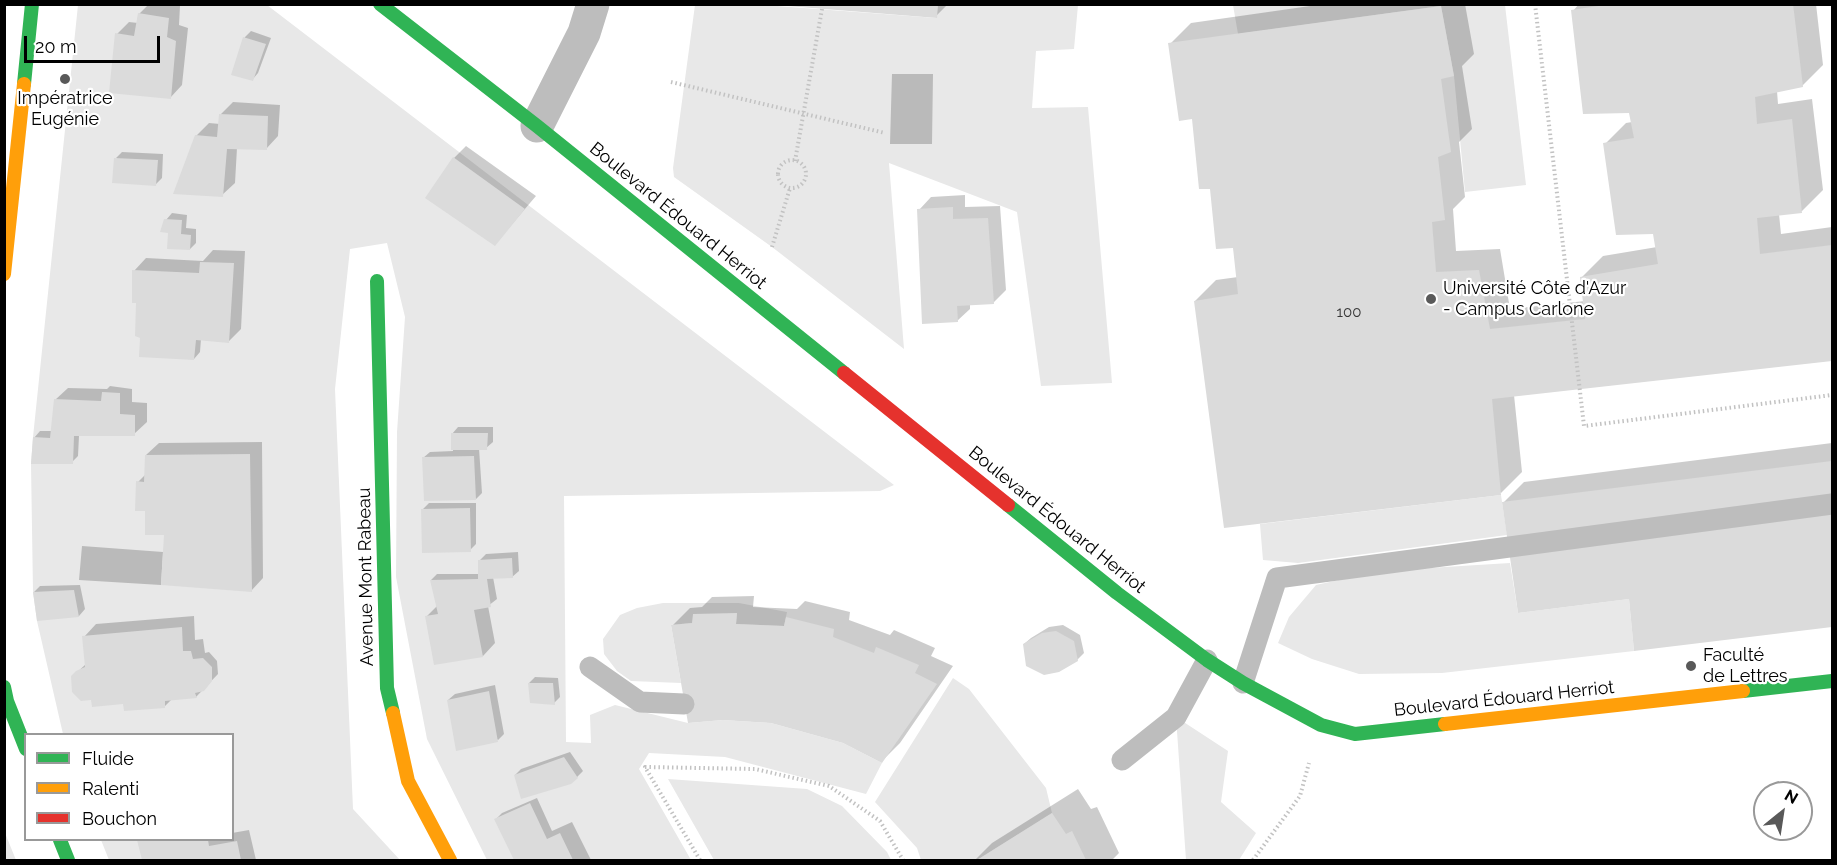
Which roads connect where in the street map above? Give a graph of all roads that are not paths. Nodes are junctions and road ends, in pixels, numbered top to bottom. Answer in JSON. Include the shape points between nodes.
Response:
{"nodes":[{"id":1,"x":32,"y":4,"type":"edge"},
{"id":2,"x":380,"y":4,"type":"edge"},
{"id":3,"x":593,"y":4,"type":"edge"},
{"id":4,"x":537,"y":126,"type":"junction"},
{"id":5,"x":4,"y":274,"type":"edge"},
{"id":6,"x":378,"y":281,"type":"dead end"},
{"id":7,"x":1833,"y":504,"type":"edge"},
{"id":8,"x":1208,"y":660,"type":"junction"},
{"id":9,"x":590,"y":667,"type":"dead end"},
{"id":10,"x":1833,"y":681,"type":"edge"},
{"id":11,"x":1243,"y":683,"type":"junction"},
{"id":12,"x":4,"y":687,"type":"edge"},
{"id":13,"x":684,"y":704,"type":"dead end"},
{"id":14,"x":24,"y":745,"type":"edge"},
{"id":15,"x":1122,"y":760,"type":"dead end"},
{"id":16,"x":60,"y":841,"type":"edge"},
{"id":17,"x":68,"y":861,"type":"edge"},
{"id":18,"x":450,"y":861,"type":"edge"}],
"edges":[{"from":1,"to":5,"type":"street"},
{"from":2,"to":4,"type":"street","name":"Boulevard Édouard Herriot"},
{"from":3,"to":4,"type":"street","via":[[584,33]]},
{"from":4,"to":8,"type":"street","name":"Boulevard Édouard Herriot","via":[[1117,593]]},
{"from":6,"to":18,"type":"street","name":"Avenue Mont Rabeau","via":[[387,688],[408,781]]},
{"from":7,"to":11,"type":"lane","via":[[1277,578]]},
{"from":8,"to":11,"type":"street","name":"Boulevard Édouard Herriot"},
{"from":8,"to":15,"type":"lane","via":[[1176,717]]},
{"from":9,"to":13,"type":"lane","via":[[640,702]]},
{"from":10,"to":11,"type":"street","name":"Boulevard Édouard Herriot","via":[[1355,734],[1321,725]]},
{"from":12,"to":14,"type":"street"},
{"from":16,"to":17,"type":"street"}]}
